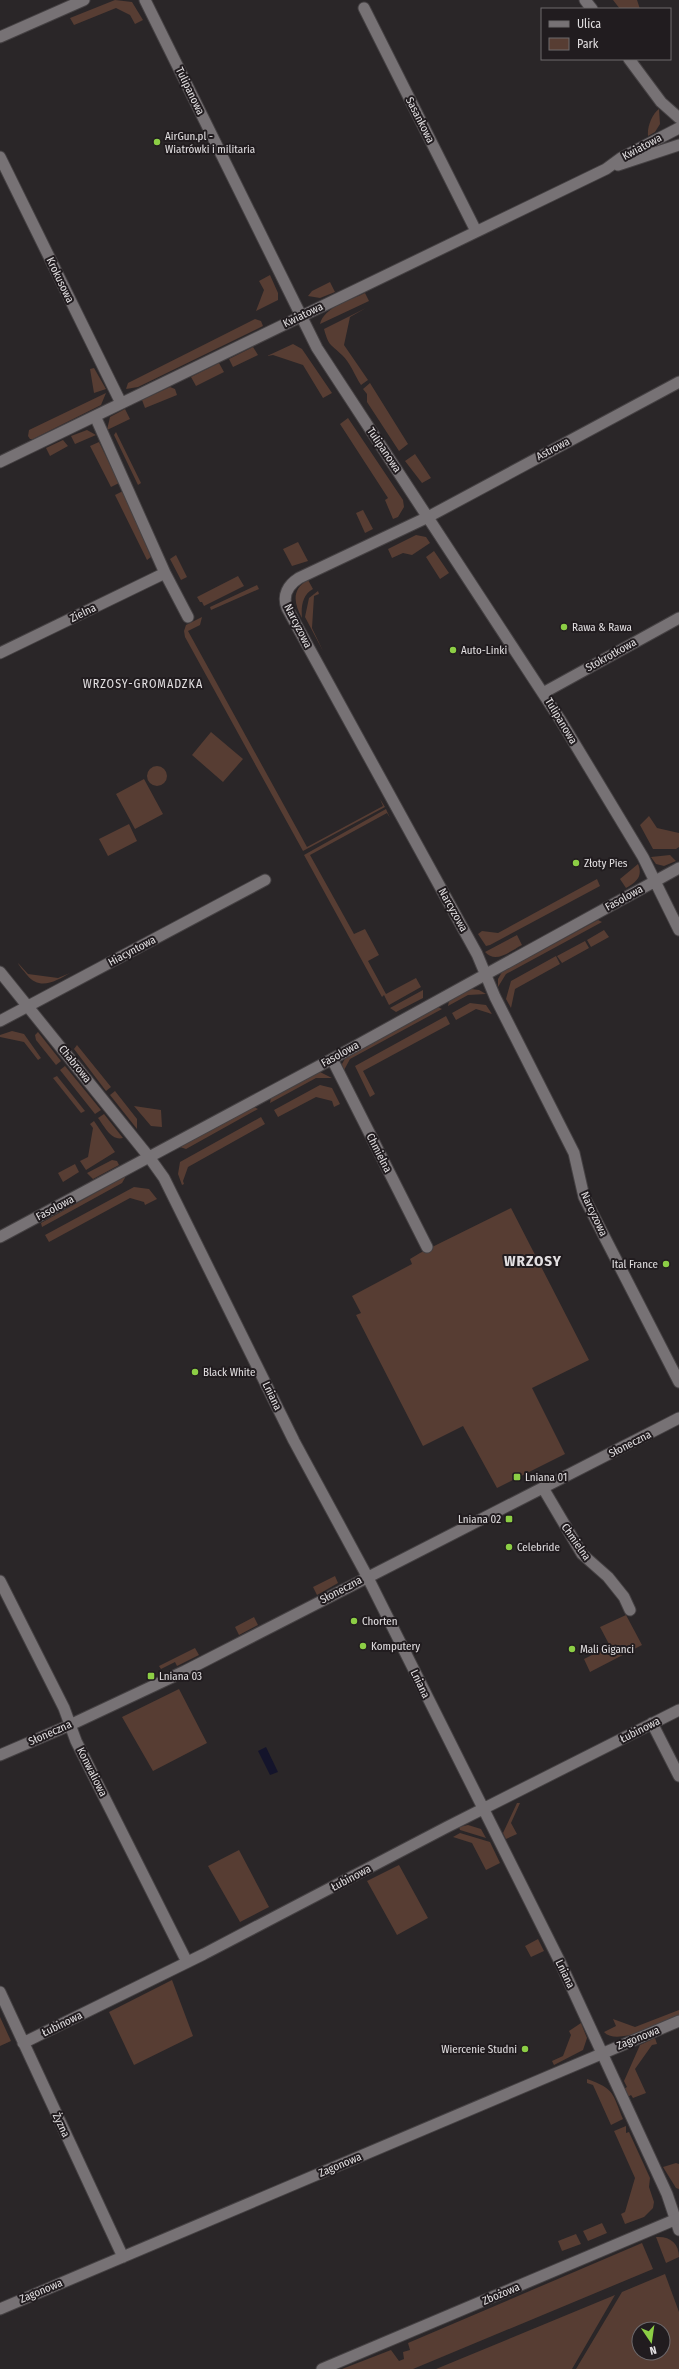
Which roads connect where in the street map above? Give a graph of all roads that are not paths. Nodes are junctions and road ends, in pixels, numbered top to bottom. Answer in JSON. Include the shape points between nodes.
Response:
{"nodes":[{"id":1,"x":84,"y":0,"type":"edge"},
{"id":2,"x":145,"y":0,"type":"edge"},
{"id":3,"x":585,"y":0,"type":"edge"},
{"id":4,"x":364,"y":8,"type":"dead end"},
{"id":5,"x":591,"y":8,"type":"edge"},
{"id":6,"x":0,"y":37,"type":"edge"},
{"id":7,"x":630,"y":60,"type":"edge"},
{"id":8,"x":679,"y":118,"type":"edge"},
{"id":9,"x":679,"y":128,"type":"edge"},
{"id":10,"x":679,"y":145,"type":"edge"},
{"id":11,"x":0,"y":156,"type":"edge"},
{"id":12,"x":606,"y":168,"type":"junction"},
{"id":13,"x":476,"y":231,"type":"junction"},
{"id":14,"x":301,"y":316,"type":"junction"},
{"id":15,"x":679,"y":382,"type":"edge"},
{"id":16,"x":121,"y":403,"type":"junction"},
{"id":17,"x":95,"y":416,"type":"junction"},
{"id":18,"x":0,"y":462,"type":"edge"},
{"id":19,"x":428,"y":517,"type":"junction"},
{"id":20,"x":165,"y":572,"type":"junction"},
{"id":21,"x":188,"y":617,"type":"dead end"},
{"id":22,"x":679,"y":618,"type":"edge"},
{"id":23,"x":0,"y":653,"type":"edge"},
{"id":24,"x":543,"y":692,"type":"junction"},
{"id":25,"x":679,"y":868,"type":"edge"},
{"id":26,"x":265,"y":880,"type":"dead end"},
{"id":27,"x":655,"y":882,"type":"junction"},
{"id":28,"x":679,"y":930,"type":"edge"},
{"id":29,"x":0,"y":972,"type":"edge"},
{"id":30,"x":486,"y":974,"type":"junction"},
{"id":31,"x":28,"y":1006,"type":"junction"},
{"id":32,"x":0,"y":1021,"type":"edge"},
{"id":33,"x":332,"y":1059,"type":"junction"},
{"id":34,"x":149,"y":1156,"type":"junction"},
{"id":35,"x":0,"y":1237,"type":"edge"},
{"id":36,"x":427,"y":1247,"type":"dead end"},
{"id":37,"x":679,"y":1382,"type":"edge"},
{"id":38,"x":679,"y":1418,"type":"edge"},
{"id":39,"x":543,"y":1488,"type":"junction"},
{"id":40,"x":367,"y":1576,"type":"junction"},
{"id":41,"x":0,"y":1581,"type":"edge"},
{"id":42,"x":3,"y":1596,"type":"edge"},
{"id":43,"x":630,"y":1610,"type":"dead end"},
{"id":44,"x":679,"y":1710,"type":"edge"},
{"id":45,"x":652,"y":1723,"type":"junction"},
{"id":46,"x":70,"y":1725,"type":"junction"},
{"id":47,"x":0,"y":1755,"type":"edge"},
{"id":48,"x":679,"y":1776,"type":"edge"},
{"id":49,"x":483,"y":1809,"type":"junction"},
{"id":50,"x":187,"y":1962,"type":"junction"},
{"id":51,"x":0,"y":1992,"type":"edge"},
{"id":52,"x":679,"y":2021,"type":"edge"},
{"id":53,"x":23,"y":2044,"type":"junction"},
{"id":54,"x":603,"y":2052,"type":"junction"},
{"id":55,"x":678,"y":2222,"type":"edge"},
{"id":56,"x":123,"y":2257,"type":"junction"},
{"id":57,"x":0,"y":2308,"type":"edge"},
{"id":58,"x":322,"y":2369,"type":"edge"}],
"edges":[{"from":1,"to":6,"type":"street"},
{"from":2,"to":14,"type":"street","name":"Tulipanowa"},
{"from":3,"to":5,"type":"street"},
{"from":4,"to":13,"type":"street","name":"Sasankowa"},
{"from":7,"to":8,"type":"street","via":[[661,102]]},
{"from":9,"to":12,"type":"street","name":"Kwiatowa"},
{"from":10,"to":12,"type":"street","name":"Kwiatowa"},
{"from":11,"to":16,"type":"street","name":"Krokusowa"},
{"from":12,"to":13,"type":"street","name":"Kwiatowa"},
{"from":13,"to":14,"type":"street","name":"Kwiatowa"},
{"from":14,"to":16,"type":"street","name":"Kwiatowa"},
{"from":14,"to":19,"type":"street","name":"Tulipanowa","via":[[317,348]]},
{"from":15,"to":19,"type":"street","name":"Astrowa"},
{"from":16,"to":17,"type":"street","name":"Kwiatowa"},
{"from":17,"to":18,"type":"street","name":"Kwiatowa"},
{"from":17,"to":20,"type":"street"},
{"from":19,"to":24,"type":"street","name":"Tulipanowa"},
{"from":19,"to":30,"type":"street","name":"Narcyzowa","via":[[299,578],[288,588],[285,601]]},
{"from":20,"to":21,"type":"street"},
{"from":20,"to":23,"type":"street","name":"Zielna"},
{"from":22,"to":24,"type":"street","name":"Stokrotkowa"},
{"from":24,"to":27,"type":"street","name":"Tulipanowa","via":[[643,857]]},
{"from":25,"to":27,"type":"street","name":"Fasolowa"},
{"from":26,"to":31,"type":"street","name":"Hiacyntowa"},
{"from":27,"to":28,"type":"street","name":"Tulipanowa"},
{"from":27,"to":30,"type":"street","name":"Fasolowa"},
{"from":29,"to":31,"type":"street","name":"Chabrowa"},
{"from":30,"to":33,"type":"street","name":"Fasolowa"},
{"from":30,"to":37,"type":"street","name":"Narcyzowa","via":[[495,997],[574,1153],[584,1197]]},
{"from":31,"to":32,"type":"street","name":"Hiacyntowa"},
{"from":31,"to":34,"type":"street","name":"Chabrowa"},
{"from":33,"to":34,"type":"street","name":"Fasolowa"},
{"from":33,"to":36,"type":"street","name":"Chmielna"},
{"from":34,"to":35,"type":"street","name":"Fasolowa"},
{"from":34,"to":40,"type":"street","name":"Lniana","via":[[164,1178],[294,1441]]},
{"from":38,"to":39,"type":"street","name":"Słoneczna"},
{"from":39,"to":40,"type":"street","name":"Słoneczna"},
{"from":39,"to":43,"type":"street","name":"Chmielna","via":[[582,1554],[608,1577],[624,1597]]},
{"from":40,"to":46,"type":"street","name":"Słoneczna","via":[[185,1670]]},
{"from":40,"to":49,"type":"street","name":"Lniana"},
{"from":41,"to":42,"type":"street","name":"Konwaliowa"},
{"from":42,"to":46,"type":"street","name":"Konwaliowa","via":[[64,1708]]},
{"from":44,"to":45,"type":"street","name":"Łubinowa"},
{"from":45,"to":48,"type":"street"},
{"from":45,"to":49,"type":"street","name":"Łubinowa"},
{"from":46,"to":47,"type":"street","name":"Słoneczna"},
{"from":46,"to":50,"type":"street","name":"Konwaliowa"},
{"from":49,"to":50,"type":"street","name":"Łubinowa"},
{"from":49,"to":54,"type":"street","name":"Lniana"},
{"from":50,"to":53,"type":"street","name":"Łubinowa"},
{"from":51,"to":53,"type":"street","name":"Żyzna"},
{"from":52,"to":54,"type":"street","name":"Zagonowa"},
{"from":53,"to":56,"type":"street","name":"Żyzna"},
{"from":54,"to":55,"type":"street","name":"Lniana"},
{"from":54,"to":56,"type":"street","name":"Zagonowa"},
{"from":55,"to":58,"type":"street","name":"Zbożowa"},
{"from":56,"to":57,"type":"street","name":"Zagonowa"}]}
